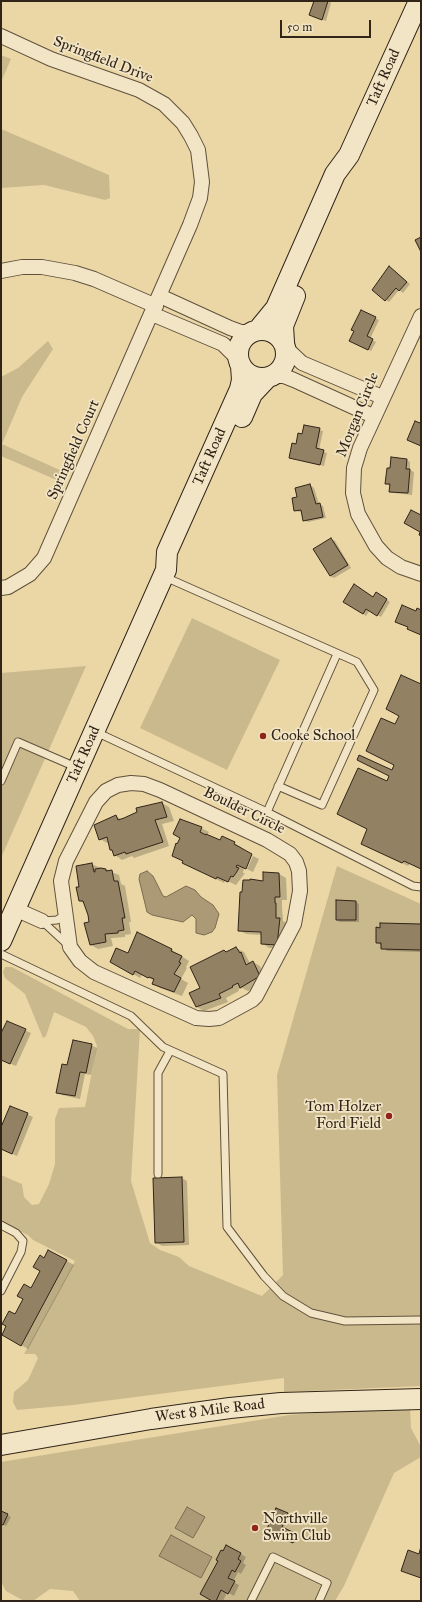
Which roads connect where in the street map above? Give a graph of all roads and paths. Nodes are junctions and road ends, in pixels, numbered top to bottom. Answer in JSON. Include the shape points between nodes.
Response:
{"nodes":[{"id":1,"x":419,"y":1,"type":"edge"},
{"id":2,"x":1,"y":36,"type":"edge"},
{"id":3,"x":349,"y":155,"type":"junction"},
{"id":4,"x":1,"y":271,"type":"edge"},
{"id":5,"x":156,"y":305,"type":"junction"},
{"id":6,"x":421,"y":316,"type":"edge"},
{"id":7,"x":255,"y":331,"type":"junction"},
{"id":8,"x":285,"y":345,"type":"junction"},
{"id":9,"x":239,"y":362,"type":"junction"},
{"id":10,"x":270,"y":377,"type":"junction"},
{"id":11,"x":382,"y":397,"type":"junction"},
{"id":12,"x":374,"y":416,"type":"junction"},
{"id":13,"x":165,"y":573,"type":"junction"},
{"id":14,"x":421,"y":574,"type":"edge"},
{"id":15,"x":1,"y":588,"type":"edge"},
{"id":16,"x":337,"y":654,"type":"junction"},
{"id":17,"x":94,"y":731,"type":"junction"},
{"id":18,"x":78,"y":768,"type":"junction"},
{"id":19,"x":1,"y":781,"type":"edge"},
{"id":20,"x":278,"y":786,"type":"junction"},
{"id":21,"x":267,"y":812,"type":"junction"},
{"id":22,"x":421,"y":887,"type":"edge"},
{"id":23,"x":15,"y":910,"type":"junction"},
{"id":24,"x":64,"y":916,"type":"junction"},
{"id":25,"x":42,"y":921,"type":"junction"},
{"id":26,"x":1,"y":941,"type":"edge"},
{"id":27,"x":70,"y":947,"type":"junction"},
{"id":28,"x":1,"y":954,"type":"edge"},
{"id":29,"x":170,"y":1051,"type":"junction"},
{"id":30,"x":158,"y":1174,"type":"dead end"},
{"id":31,"x":1,"y":1225,"type":"edge"},
{"id":32,"x":1,"y":1291,"type":"edge"},
{"id":33,"x":421,"y":1320,"type":"edge"},
{"id":34,"x":421,"y":1398,"type":"edge"},
{"id":35,"x":1,"y":1445,"type":"edge"},
{"id":36,"x":251,"y":1601,"type":"edge"},
{"id":37,"x":319,"y":1601,"type":"edge"}],
"edges":[{"from":1,"to":3,"type":"street","name":"Taft Road"},
{"from":2,"to":5,"type":"street","name":"Springfield Drive","via":[[51,59],[106,77],[153,97],[175,113],[191,136],[198,150],[201,166],[200,198]]},
{"from":3,"to":7,"type":"street","name":"Taft Road","via":[[335,174],[276,308]]},
{"from":3,"to":8,"type":"street","name":"Taft Road","via":[[347,180],[285,319],[282,332]]},
{"from":4,"to":5,"type":"street","via":[[42,267],[75,273]]},
{"from":5,"to":7,"type":"street","via":[[241,332]]},
{"from":5,"to":9,"type":"street","via":[[223,344],[233,352]]},
{"from":5,"to":15,"type":"street","name":"Springfield Court","via":[[44,558],[30,574],[8,587]]},
{"from":6,"to":11,"type":"street","name":"Morgan Circle"},
{"from":7,"to":8,"type":"street","via":[[273,332]]},
{"from":7,"to":9,"type":"street","via":[[240,343]]},
{"from":8,"to":10,"type":"street","via":[[284,364]]},
{"from":8,"to":11,"type":"street","via":[[302,363]]},
{"from":9,"to":10,"type":"street","via":[[252,376]]},
{"from":9,"to":13,"type":"street","name":"Taft Road","via":[[242,380],[240,389],[167,552]]},
{"from":10,"to":12,"type":"street","via":[[284,376]]},
{"from":10,"to":13,"type":"street","name":"Taft Road","via":[[252,394],[179,558]]},
{"from":11,"to":12,"type":"street","name":"Morgan Circle"},
{"from":12,"to":14,"type":"street","name":"Morgan Circle","via":[[354,468],[355,503],[365,529],[387,558]]},
{"from":13,"to":16,"type":"lane"},
{"from":13,"to":17,"type":"street","name":"Taft Road"},
{"from":16,"to":20,"type":"lane"},
{"from":16,"to":20,"type":"lane","via":[[357,662],[374,690],[322,805]]},
{"from":17,"to":18,"type":"street","name":"Taft Road"},
{"from":17,"to":21,"type":"lane"},
{"from":18,"to":19,"type":"lane","via":[[18,742]]},
{"from":18,"to":23,"type":"street","name":"Taft Road"},
{"from":20,"to":21,"type":"lane"},
{"from":21,"to":22,"type":"lane","via":[[413,886]]},
{"from":23,"to":25,"type":"street"},
{"from":23,"to":26,"type":"street","name":"Taft Road"},
{"from":24,"to":25,"type":"lane","via":[[57,920]]},
{"from":24,"to":27,"type":"street","name":"Boulder Circle"},
{"from":24,"to":27,"type":"street","name":"Boulder Circle","via":[[61,881],[66,861],[96,802],[118,785],[144,784],[268,840],[293,858],[299,871],[300,891],[294,924],[259,991],[252,1000],[219,1018],[196,1018],[94,972],[80,961]]},
{"from":25,"to":27,"type":"lane"},
{"from":28,"to":29,"type":"lane","via":[[131,1016]]},
{"from":29,"to":30,"type":"lane","via":[[158,1073]]},
{"from":29,"to":33,"type":"lane","via":[[223,1074],[227,1227],[277,1291],[301,1308],[332,1319],[358,1322]]},
{"from":31,"to":32,"type":"lane","via":[[16,1232],[23,1241],[21,1252]]},
{"from":34,"to":35,"type":"street","name":"West 8 Mile Road","via":[[281,1403],[230,1408],[151,1418]]},
{"from":36,"to":37,"type":"lane","via":[[273,1557],[327,1583]]}]}
